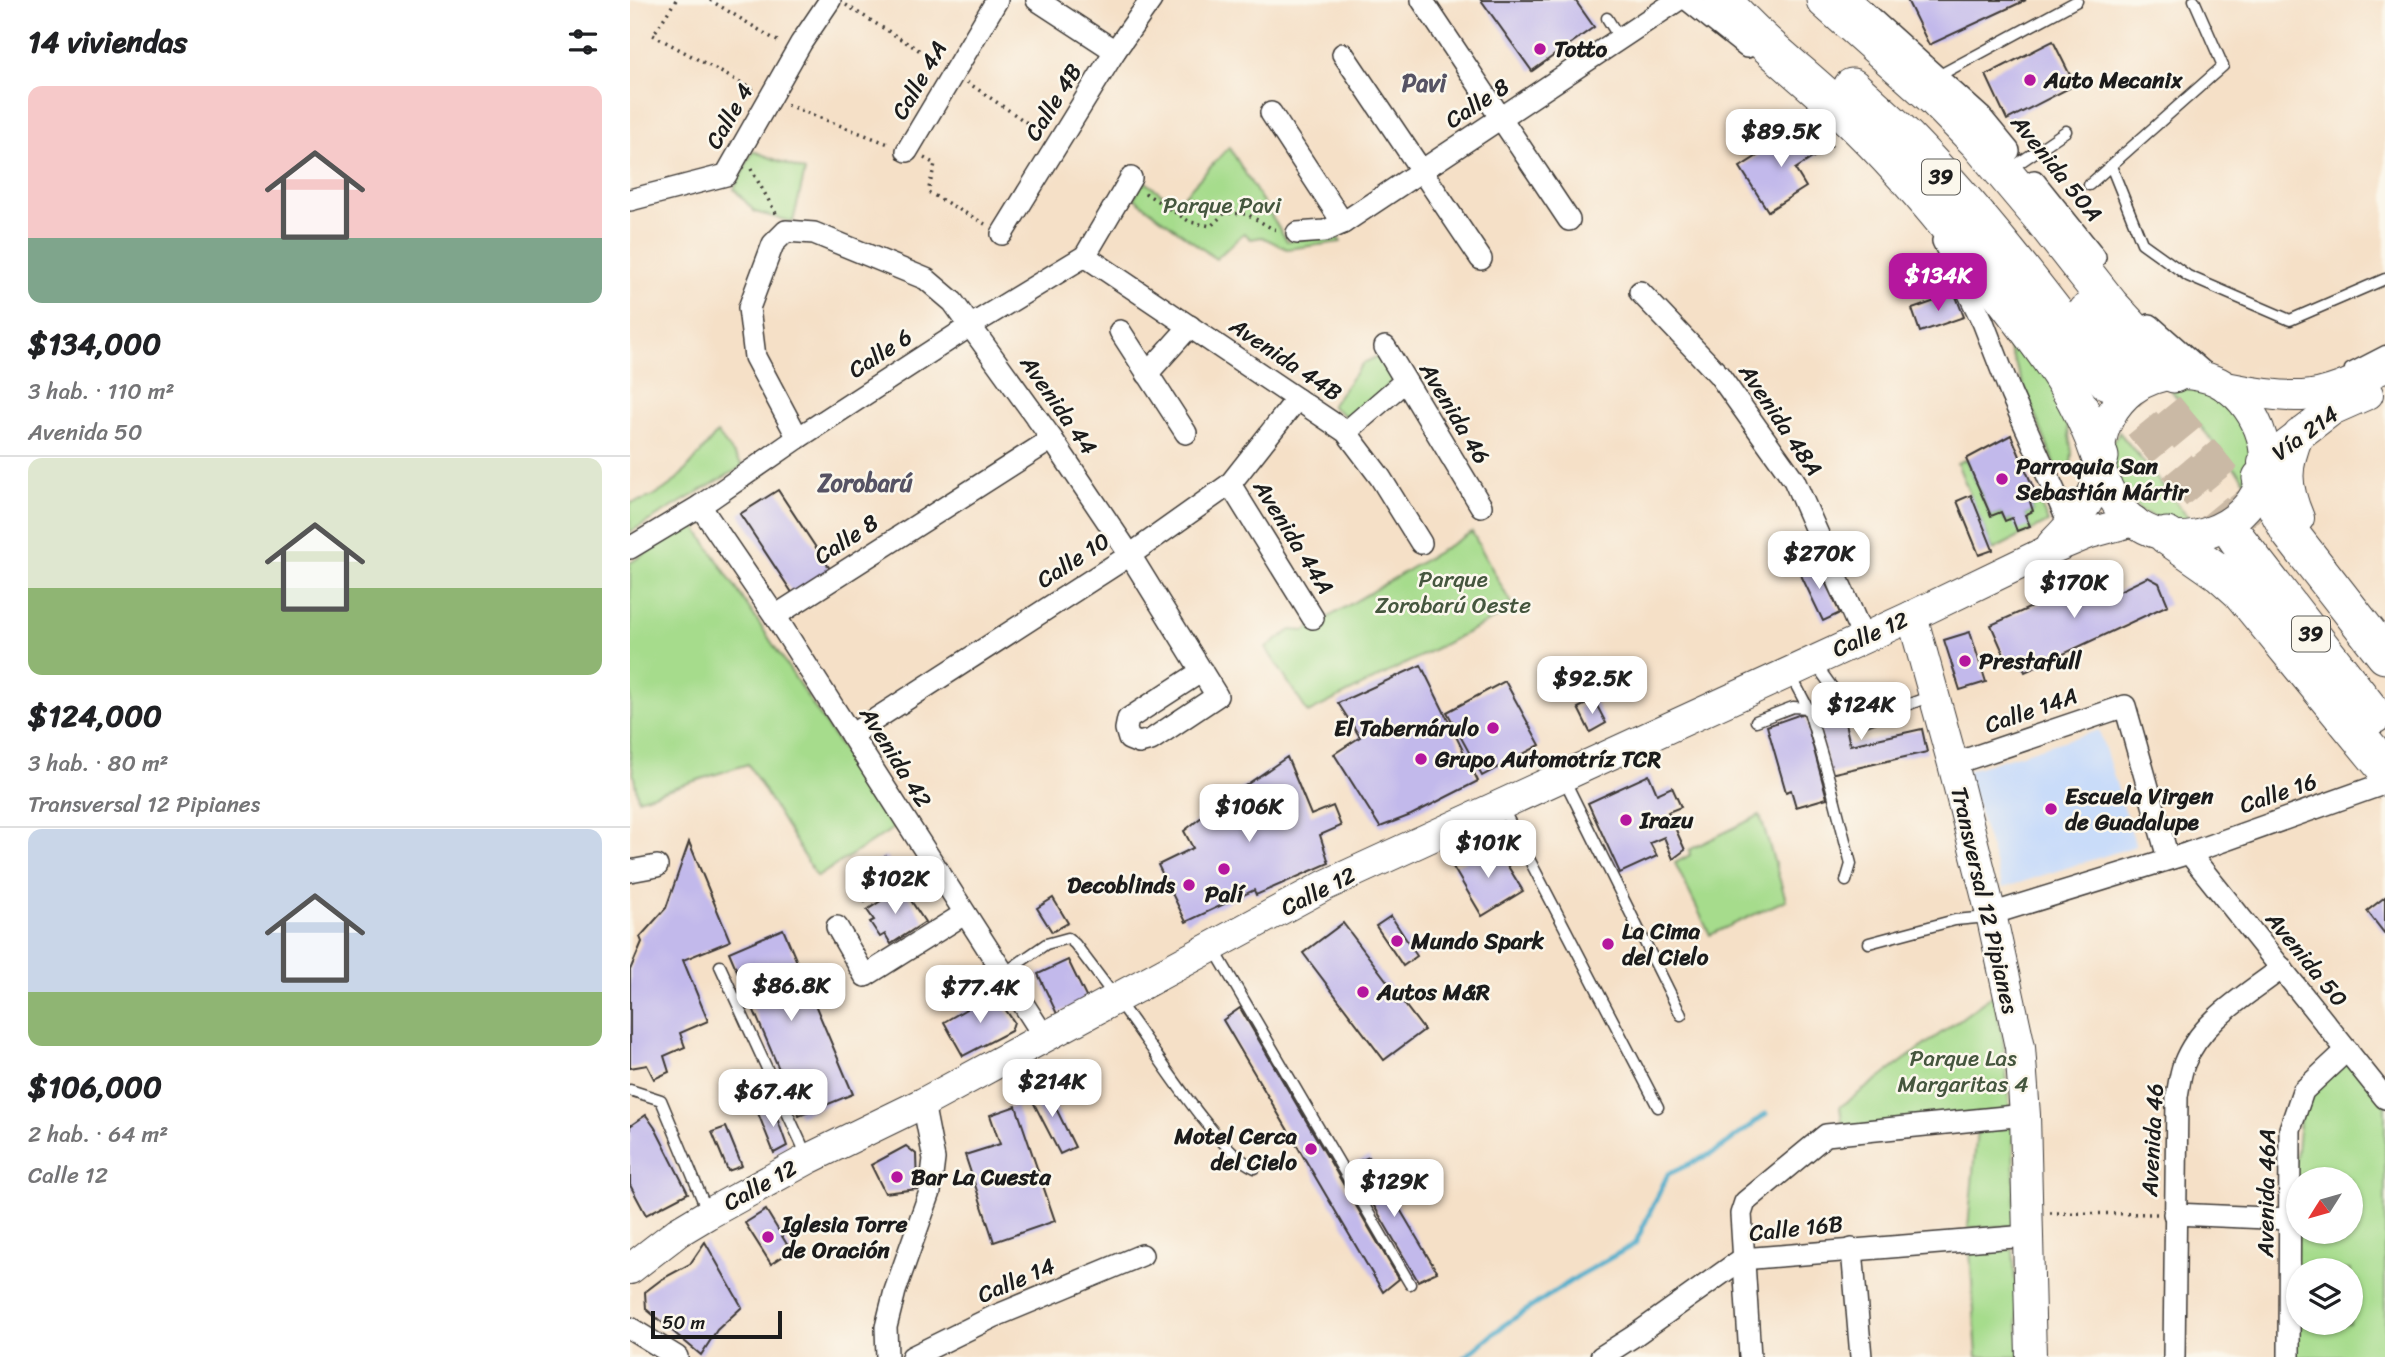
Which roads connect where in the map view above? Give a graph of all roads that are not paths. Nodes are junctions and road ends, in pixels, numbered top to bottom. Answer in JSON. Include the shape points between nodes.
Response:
{"nodes":[{"id":1,"x":830,"y":0,"type":"edge"},
{"id":2,"x":997,"y":0,"type":"edge"},
{"id":3,"x":1037,"y":0,"type":"edge"},
{"id":4,"x":1151,"y":0,"type":"edge"},
{"id":5,"x":1422,"y":0,"type":"edge"},
{"id":6,"x":1678,"y":0,"type":"edge"},
{"id":7,"x":1688,"y":0,"type":"edge"},
{"id":8,"x":1723,"y":0,"type":"edge"},
{"id":9,"x":1746,"y":0,"type":"edge"},
{"id":10,"x":1800,"y":0,"type":"edge"},
{"id":11,"x":1825,"y":0,"type":"edge"},
{"id":12,"x":1851,"y":0,"type":"edge"},
{"id":13,"x":2194,"y":0,"type":"edge"},
{"id":14,"x":2077,"y":1,"type":"edge"},
{"id":15,"x":1607,"y":19,"type":"dead end"},
{"id":16,"x":1620,"y":39,"type":"junction"},
{"id":17,"x":1115,"y":51,"type":"junction"},
{"id":18,"x":1343,"y":54,"type":"dead end"},
{"id":19,"x":1938,"y":76,"type":"junction"},
{"id":20,"x":1271,"y":113,"type":"dead end"},
{"id":21,"x":1501,"y":119,"type":"junction"},
{"id":22,"x":2066,"y":131,"type":"dead end"},
{"id":23,"x":907,"y":151,"type":"dead end"},
{"id":24,"x":2019,"y":163,"type":"junction"},
{"id":25,"x":2111,"y":166,"type":"junction"},
{"id":26,"x":1420,"y":171,"type":"junction"},
{"id":27,"x":1129,"y":181,"type":"road end"},
{"id":28,"x":2089,"y":185,"type":"dead end"},
{"id":29,"x":630,"y":200,"type":"edge"},
{"id":30,"x":1569,"y":220,"type":"dead end"},
{"id":31,"x":1343,"y":223,"type":"junction"},
{"id":32,"x":1297,"y":233,"type":"road end"},
{"id":33,"x":1002,"y":234,"type":"dead end"},
{"id":34,"x":1086,"y":256,"type":"junction"},
{"id":35,"x":1481,"y":259,"type":"dead end"},
{"id":36,"x":2385,"y":279,"type":"edge"},
{"id":37,"x":1640,"y":292,"type":"dead end"},
{"id":38,"x":970,"y":326,"type":"junction"},
{"id":39,"x":1190,"y":326,"type":"junction"},
{"id":40,"x":1120,"y":331,"type":"dead end"},
{"id":41,"x":1385,"y":347,"type":"dead end"},
{"id":42,"x":2385,"y":351,"type":"edge"},
{"id":43,"x":2385,"y":367,"type":"edge"},
{"id":44,"x":1147,"y":374,"type":"junction"},
{"id":45,"x":2174,"y":374,"type":"junction"},
{"id":46,"x":1405,"y":381,"type":"junction"},
{"id":47,"x":2218,"y":383,"type":"junction"},
{"id":48,"x":2385,"y":386,"type":"edge"},
{"id":49,"x":2305,"y":396,"type":"junction"},
{"id":50,"x":1297,"y":399,"type":"junction"},
{"id":51,"x":1346,"y":432,"type":"junction"},
{"id":52,"x":1186,"y":433,"type":"dead end"},
{"id":53,"x":2299,"y":434,"type":"junction"},
{"id":54,"x":798,"y":438,"type":"junction"},
{"id":55,"x":1052,"y":439,"type":"junction"},
{"id":56,"x":2100,"y":463,"type":"junction"},
{"id":57,"x":2262,"y":470,"type":"junction"},
{"id":58,"x":1230,"y":484,"type":"junction"},
{"id":59,"x":700,"y":506,"type":"junction"},
{"id":60,"x":1481,"y":506,"type":"dead end"},
{"id":61,"x":2299,"y":518,"type":"junction"},
{"id":62,"x":2134,"y":522,"type":"junction"},
{"id":63,"x":2070,"y":526,"type":"junction"},
{"id":64,"x":2167,"y":536,"type":"junction"},
{"id":65,"x":1421,"y":543,"type":"dead end"},
{"id":66,"x":630,"y":548,"type":"edge"},
{"id":67,"x":1130,"y":555,"type":"junction"},
{"id":68,"x":2030,"y":561,"type":"junction"},
{"id":69,"x":775,"y":616,"type":"junction"},
{"id":70,"x":1912,"y":616,"type":"junction"},
{"id":71,"x":1313,"y":618,"type":"dead end"},
{"id":72,"x":2385,"y":626,"type":"edge"},
{"id":73,"x":1861,"y":638,"type":"junction"},
{"id":74,"x":2385,"y":655,"type":"edge"},
{"id":75,"x":1800,"y":665,"type":"junction"},
{"id":76,"x":1202,"y":671,"type":"junction"},
{"id":77,"x":2385,"y":682,"type":"edge"},
{"id":78,"x":1931,"y":683,"type":"junction"},
{"id":79,"x":2125,"y":706,"type":"joint"},
{"id":80,"x":1808,"y":708,"type":"junction"},
{"id":81,"x":1756,"y":721,"type":"dead end"},
{"id":82,"x":2385,"y":729,"type":"edge"},
{"id":83,"x":851,"y":735,"type":"junction"},
{"id":84,"x":1953,"y":764,"type":"junction"},
{"id":85,"x":1562,"y":777,"type":"junction"},
{"id":86,"x":2384,"y":780,"type":"edge"},
{"id":87,"x":1501,"y":805,"type":"junction"},
{"id":88,"x":2179,"y":855,"type":"junction"},
{"id":89,"x":657,"y":866,"type":"dead end"},
{"id":90,"x":630,"y":871,"type":"edge"},
{"id":91,"x":1846,"y":881,"type":"dead end"},
{"id":92,"x":964,"y":915,"type":"junction"},
{"id":93,"x":1991,"y":916,"type":"junction"},
{"id":94,"x":837,"y":927,"type":"dead end"},
{"id":95,"x":1869,"y":943,"type":"dead end"},
{"id":96,"x":1212,"y":946,"type":"junction"},
{"id":97,"x":720,"y":966,"type":"dead end"},
{"id":98,"x":2282,"y":968,"type":"junction"},
{"id":99,"x":1003,"y":974,"type":"junction"},
{"id":100,"x":1116,"y":999,"type":"junction"},
{"id":101,"x":1681,"y":1015,"type":"dead end"},
{"id":102,"x":1045,"y":1038,"type":"junction"},
{"id":103,"x":2347,"y":1050,"type":"junction"},
{"id":104,"x":630,"y":1090,"type":"edge"},
{"id":105,"x":2385,"y":1098,"type":"edge"},
{"id":106,"x":923,"y":1103,"type":"junction"},
{"id":107,"x":1657,"y":1107,"type":"dead end"},
{"id":108,"x":2025,"y":1115,"type":"junction"},
{"id":109,"x":808,"y":1159,"type":"junction"},
{"id":110,"x":2288,"y":1167,"type":"edge"},
{"id":111,"x":1255,"y":1168,"type":"dead end"},
{"id":112,"x":708,"y":1214,"type":"junction"},
{"id":113,"x":2174,"y":1214,"type":"junction"},
{"id":114,"x":2286,"y":1219,"type":"edge"},
{"id":115,"x":2027,"y":1225,"type":"junction"},
{"id":116,"x":2290,"y":1244,"type":"edge"},
{"id":117,"x":1852,"y":1248,"type":"junction"},
{"id":118,"x":1142,"y":1255,"type":"dead end"},
{"id":119,"x":1742,"y":1259,"type":"junction"},
{"id":120,"x":630,"y":1269,"type":"edge"},
{"id":121,"x":1410,"y":1284,"type":"dead end"},
{"id":122,"x":630,"y":1328,"type":"edge"},
{"id":123,"x":1635,"y":1346,"type":"edge"},
{"id":124,"x":677,"y":1357,"type":"edge"},
{"id":125,"x":887,"y":1357,"type":"edge"},
{"id":126,"x":912,"y":1357,"type":"edge"},
{"id":127,"x":1601,"y":1357,"type":"edge"},
{"id":128,"x":1750,"y":1357,"type":"edge"},
{"id":129,"x":1861,"y":1357,"type":"edge"},
{"id":130,"x":2031,"y":1357,"type":"edge"},
{"id":131,"x":2174,"y":1357,"type":"edge"},
{"id":132,"x":2290,"y":1357,"type":"edge"}],
"edges":[{"from":1,"to":29,"type":"street","name":"Calle 4","via":[[726,175]]},
{"from":2,"to":23,"type":"street","name":"Calle 4A"},
{"from":3,"to":17,"type":"street"},
{"from":4,"to":17,"type":"street","name":"Calle 4B"},
{"from":5,"to":21,"type":"street"},
{"from":6,"to":16,"type":"street","name":"Calle 8"},
{"from":7,"to":63,"type":"street","via":[[1850,134],[1947,247]]},
{"from":8,"to":56,"type":"highway","via":[[1884,153],[1960,240],[2058,368],[2090,424]]},
{"from":9,"to":10,"type":"highway","number":"39","via":[[1837,72],[1907,139],[2053,310],[2119,374],[2012,217],[1930,120]]},
{"from":11,"to":45,"type":"highway","via":[[1978,142],[2110,305]]},
{"from":12,"to":19,"type":"street","name":"Avenida 50A"},
{"from":13,"to":25,"type":"lane","via":[[2223,66]]},
{"from":14,"to":19,"type":"lane"},
{"from":15,"to":16,"type":"lane"},
{"from":16,"to":21,"type":"street","name":"Calle 8"},
{"from":17,"to":33,"type":"street","name":"Calle 4B"},
{"from":18,"to":26,"type":"street"},
{"from":19,"to":24,"type":"street","name":"Avenida 50A","via":[[1981,117]]},
{"from":20,"to":31,"type":"street"},
{"from":21,"to":26,"type":"street","name":"Calle 8"},
{"from":21,"to":30,"type":"street"},
{"from":22,"to":24,"type":"lane"},
{"from":24,"to":47,"type":"street","name":"Avenida 50A","via":[[2136,312]]},
{"from":25,"to":28,"type":"lane"},
{"from":25,"to":36,"type":"lane","via":[[2142,243],[2188,275],[2290,320]]},
{"from":26,"to":31,"type":"street","name":"Calle 8"},
{"from":26,"to":35,"type":"street"},
{"from":27,"to":34,"type":"street","name":"Calle 6"},
{"from":31,"to":32,"type":"street","name":"Calle 8","via":[[1325,231]]},
{"from":34,"to":38,"type":"street","name":"Calle 6"},
{"from":34,"to":39,"type":"street","name":"Avenida 44B"},
{"from":37,"to":73,"type":"street","name":"Avenida 48A","via":[[1719,375],[1794,480]]},
{"from":38,"to":54,"type":"street","name":"Calle 6"},
{"from":38,"to":54,"type":"street","name":"Avenida 44","via":[[953,302],[926,279],[814,233],[786,231],[772,244],[749,308],[755,358]]},
{"from":38,"to":55,"type":"street","name":"Avenida 44"},
{"from":39,"to":44,"type":"street"},
{"from":39,"to":50,"type":"street","name":"Avenida 44B"},
{"from":40,"to":44,"type":"street"},
{"from":41,"to":46,"type":"street","name":"Avenida 46"},
{"from":42,"to":49,"type":"lane"},
{"from":43,"to":49,"type":"main road","name":"Vía 214"},
{"from":44,"to":52,"type":"street"},
{"from":45,"to":47,"type":"main road"},
{"from":45,"to":56,"type":"main road","via":[[2145,382],[2121,400],[2105,427]]},
{"from":46,"to":51,"type":"street"},
{"from":46,"to":60,"type":"street","name":"Avenida 46"},
{"from":47,"to":49,"type":"main road","name":"Vía 214","via":[[2267,394]]},
{"from":47,"to":57,"type":"main road","via":[[2248,407],[2255,420],[2263,448]]},
{"from":48,"to":53,"type":"main road","name":"Vía 214","via":[[2332,410]]},
{"from":50,"to":51,"type":"street","name":"Avenida 44B"},
{"from":50,"to":58,"type":"street","name":"Calle 10"},
{"from":51,"to":65,"type":"street","name":"Avenida 44B"},
{"from":53,"to":57,"type":"main road","name":"Vía 214"},
{"from":53,"to":61,"type":"main road","via":[[2287,476]]},
{"from":54,"to":59,"type":"street","name":"Calle 6"},
{"from":55,"to":67,"type":"street","name":"Avenida 44"},
{"from":55,"to":69,"type":"street","name":"Calle 8"},
{"from":56,"to":62,"type":"main road","via":[[2112,498]]},
{"from":56,"to":63,"type":"main road","name":"Calle 12","via":[[2093,489]]},
{"from":57,"to":61,"type":"street"},
{"from":57,"to":64,"type":"main road","via":[[2247,505],[2225,525],[2197,536]]},
{"from":57,"to":74,"type":"highway","via":[[2290,533]]},
{"from":58,"to":67,"type":"street","name":"Calle 10"},
{"from":58,"to":71,"type":"street","name":"Avenida 44A"},
{"from":59,"to":66,"type":"street","name":"Calle 6"},
{"from":59,"to":69,"type":"street","name":"Avenida 42"},
{"from":61,"to":72,"type":"street"},
{"from":62,"to":64,"type":"main road"},
{"from":62,"to":68,"type":"main road","name":"Calle 12","via":[[2069,541]]},
{"from":62,"to":86,"type":"street","via":[[2218,584],[2251,615]]},
{"from":63,"to":68,"type":"main road","name":"Calle 12"},
{"from":64,"to":86,"type":"highway","via":[[2240,591]]},
{"from":67,"to":76,"type":"street","name":"Avenida 44"},
{"from":67,"to":83,"type":"street","name":"Calle 10"},
{"from":68,"to":70,"type":"main road","name":"Calle 12"},
{"from":69,"to":83,"type":"street","name":"Avenida 42"},
{"from":70,"to":73,"type":"main road","name":"Calle 12"},
{"from":70,"to":78,"type":"main road","name":"Transversal 12 Pipianes"},
{"from":73,"to":75,"type":"main road","name":"Calle 12"},
{"from":73,"to":78,"type":"main road","via":[[1890,642]]},
{"from":75,"to":78,"type":"lane","via":[[1853,715],[1867,720]]},
{"from":75,"to":80,"type":"lane"},
{"from":75,"to":85,"type":"main road","name":"Calle 12"},
{"from":76,"to":76,"type":"street","name":"Avenida 44","via":[[1128,719],[1129,739],[1139,743],[1152,740],[1217,696]]},
{"from":77,"to":82,"type":"highway","number":"39","via":[[2248,531]]},
{"from":78,"to":84,"type":"main road","name":"Transversal 12 Pipianes"},
{"from":79,"to":84,"type":"street","name":"Calle 14A"},
{"from":79,"to":88,"type":"street","name":"Avenida 50"},
{"from":80,"to":81,"type":"lane","via":[[1793,707]]},
{"from":80,"to":91,"type":"lane","via":[[1851,864]]},
{"from":83,"to":92,"type":"street","name":"Avenida 42"},
{"from":84,"to":93,"type":"main road","name":"Transversal 12 Pipianes"},
{"from":85,"to":87,"type":"main road","name":"Calle 12"},
{"from":85,"to":101,"type":"lane"},
{"from":86,"to":88,"type":"street","name":"Calle 16"},
{"from":87,"to":96,"type":"main road","name":"Calle 12","via":[[1326,885]]},
{"from":87,"to":107,"type":"lane"},
{"from":88,"to":93,"type":"street","name":"Calle 16"},
{"from":88,"to":98,"type":"street","name":"Avenida 50"},
{"from":89,"to":90,"type":"street"},
{"from":92,"to":94,"type":"street","via":[[865,976]]},
{"from":92,"to":99,"type":"street","name":"Avenida 42"},
{"from":93,"to":95,"type":"lane","via":[[1955,920]]},
{"from":93,"to":108,"type":"main road","name":"Transversal 12 Pipianes","via":[[2020,1047]]},
{"from":96,"to":100,"type":"main road","name":"Calle 12"},
{"from":96,"to":121,"type":"lane"},
{"from":97,"to":109,"type":"lane"},
{"from":98,"to":103,"type":"street","name":"Avenida 50"},
{"from":98,"to":113,"type":"street","name":"Avenida 46","via":[[2200,1035],[2184,1063],[2177,1096]]},
{"from":99,"to":100,"type":"lane","via":[[1046,944],[1068,938]]},
{"from":99,"to":102,"type":"street","name":"Avenida 42"},
{"from":100,"to":102,"type":"main road","name":"Calle 12"},
{"from":100,"to":111,"type":"lane","via":[[1215,1132],[1243,1163]]},
{"from":102,"to":106,"type":"main road","name":"Calle 12"},
{"from":103,"to":105,"type":"street","name":"Avenida 50"},
{"from":103,"to":110,"type":"street","name":"Avenida 46A","via":[[2304,1091],[2290,1129]]},
{"from":104,"to":112,"type":"lane","via":[[661,1100]]},
{"from":106,"to":109,"type":"main road","name":"Calle 12"},
{"from":106,"to":125,"type":"street","via":[[934,1159],[930,1192],[895,1291],[886,1326]]},
{"from":108,"to":115,"type":"main road","name":"Transversal 12 Pipianes"},
{"from":108,"to":119,"type":"street","via":[[1826,1135],[1745,1202]]},
{"from":109,"to":112,"type":"main road","name":"Calle 12"},
{"from":112,"to":120,"type":"main road","name":"Calle 12"},
{"from":113,"to":114,"type":"street"},
{"from":113,"to":131,"type":"street","name":"Avenida 46"},
{"from":115,"to":117,"type":"street","name":"Calle 16B"},
{"from":115,"to":130,"type":"main road","name":"Transversal 12 Pipianes"},
{"from":116,"to":132,"type":"street","name":"Avenida 46A"},
{"from":117,"to":119,"type":"street","name":"Calle 16B"},
{"from":117,"to":129,"type":"street"},
{"from":118,"to":126,"type":"street","name":"Calle 14","via":[[993,1317]]},
{"from":119,"to":123,"type":"street","name":"Calle 16B"},
{"from":119,"to":128,"type":"street"},
{"from":122,"to":124,"type":"street"},
{"from":123,"to":127,"type":"street","name":"Calle 16B"}]}
